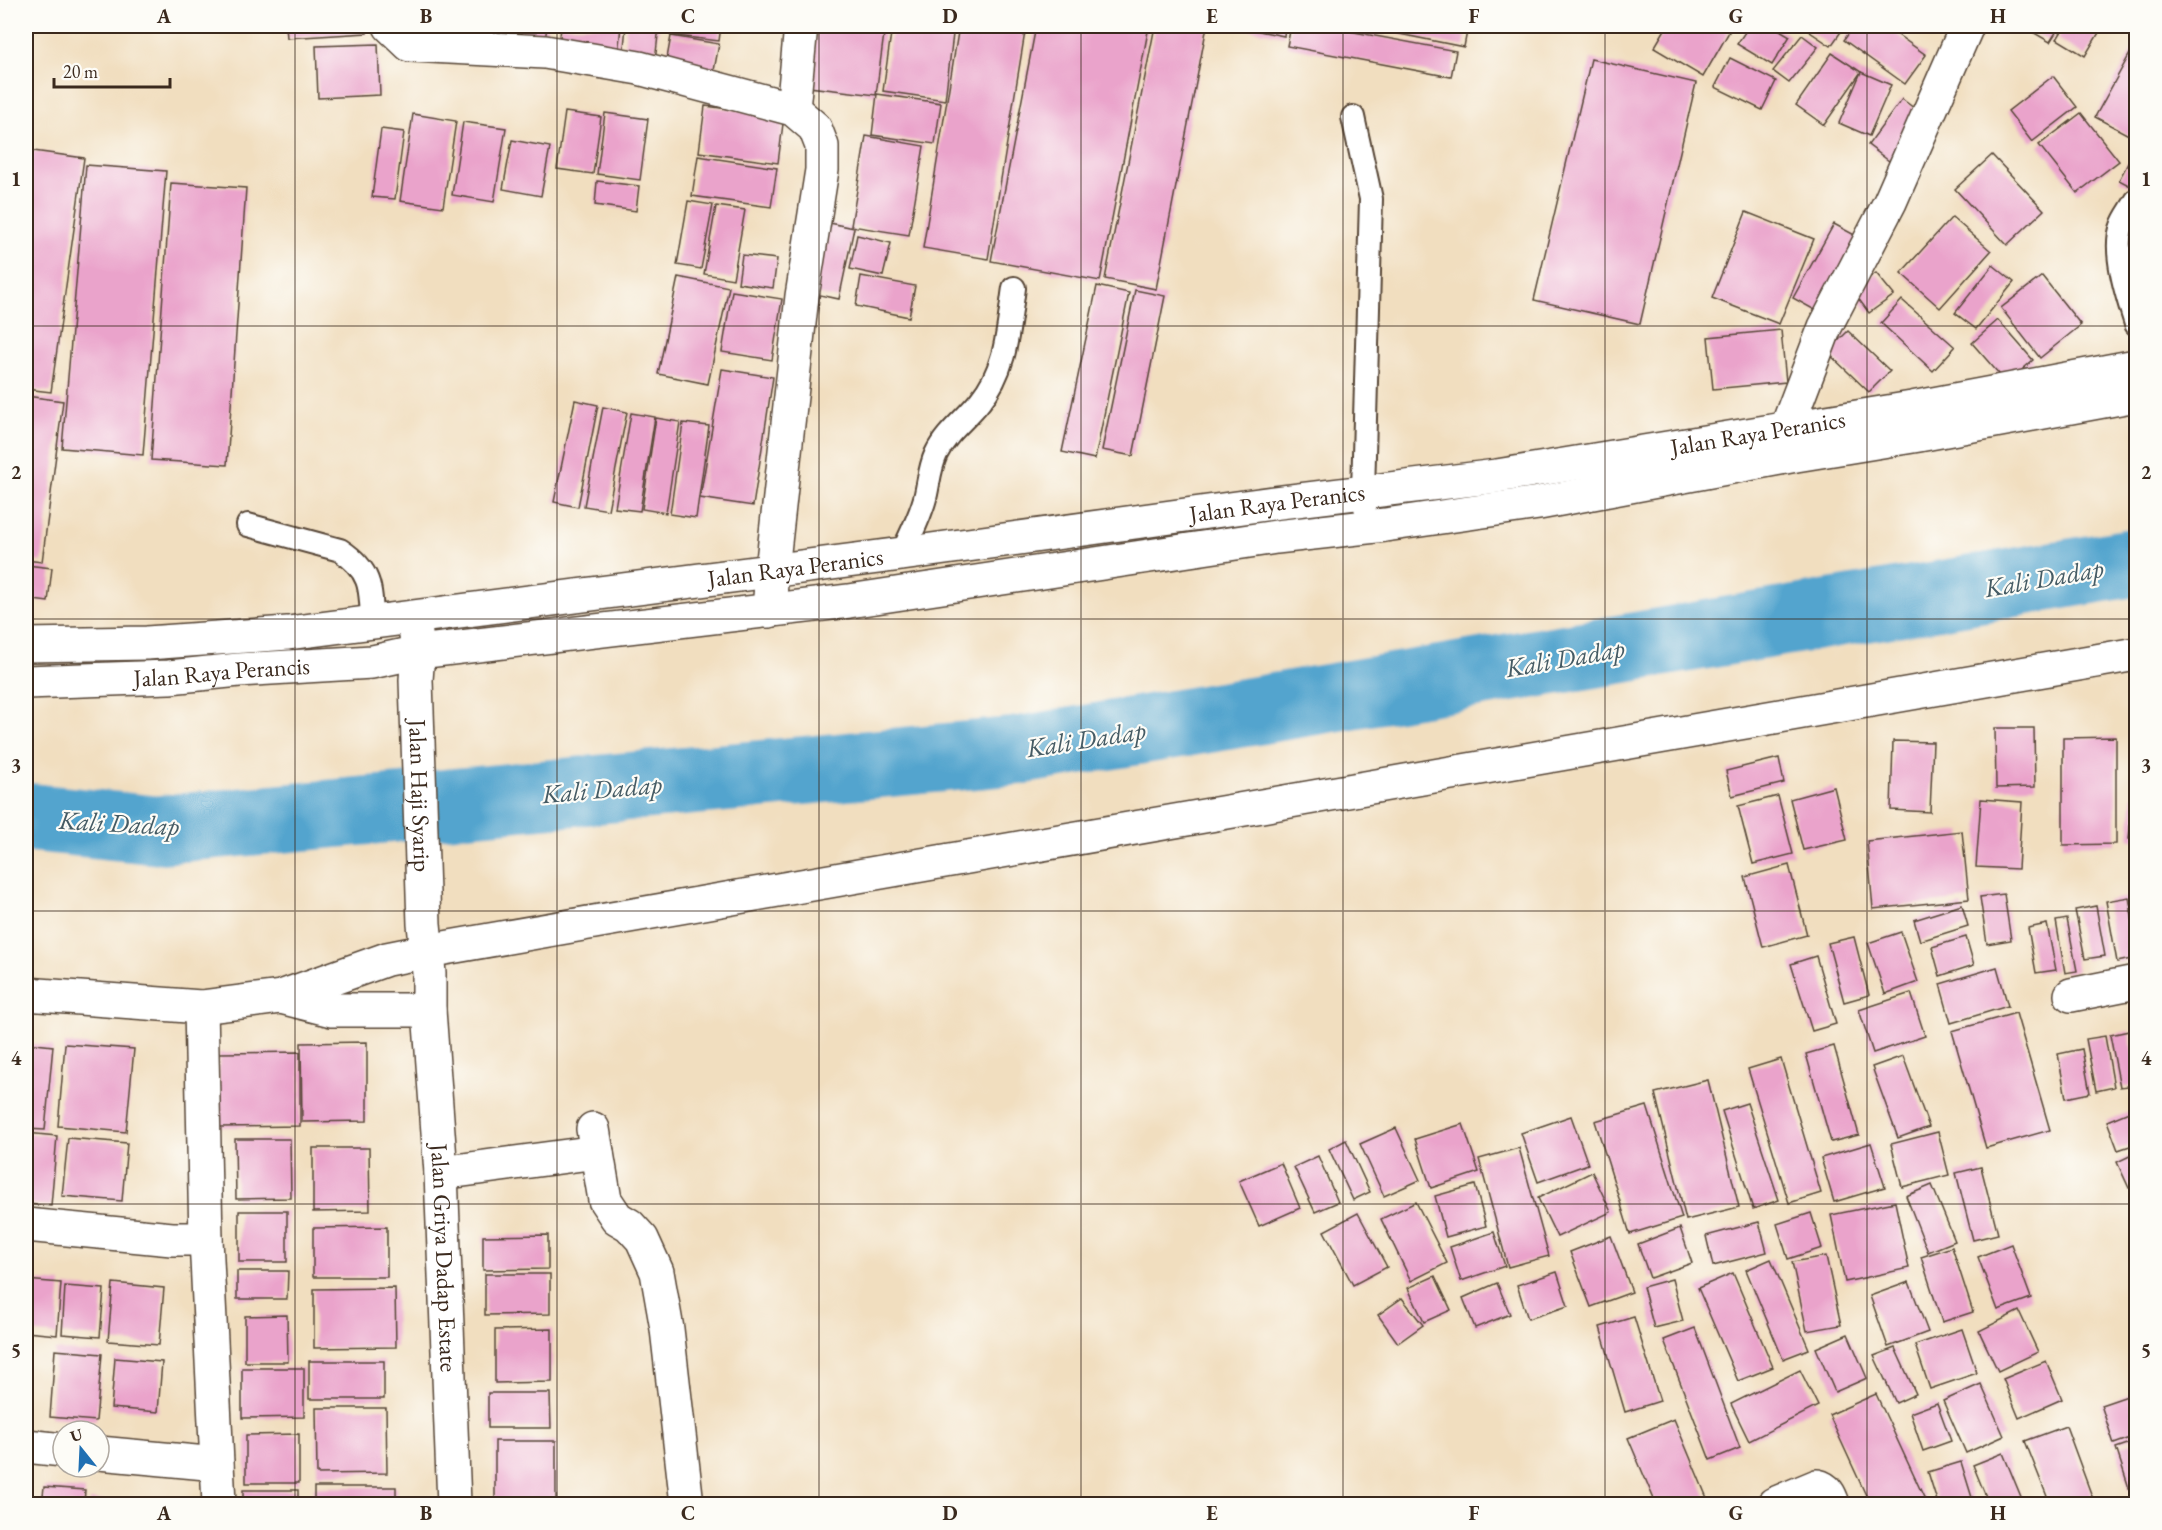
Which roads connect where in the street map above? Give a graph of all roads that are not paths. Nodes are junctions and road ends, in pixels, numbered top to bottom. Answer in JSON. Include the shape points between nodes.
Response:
{"nodes":[{"id":1,"x":390,"y":26,"type":"edge"},
{"id":2,"x":801,"y":26,"type":"edge"},
{"id":3,"x":1967,"y":26,"type":"edge"},
{"id":4,"x":793,"y":109,"type":"junction"},
{"id":5,"x":1353,"y":117,"type":"dead end"},
{"id":6,"x":2136,"y":201,"type":"edge"},
{"id":7,"x":1014,"y":288,"type":"dead end"},
{"id":8,"x":2136,"y":324,"type":"edge"},
{"id":9,"x":2136,"y":366,"type":"edge"},
{"id":10,"x":2136,"y":396,"type":"edge"},
{"id":11,"x":1787,"y":442,"type":"junction"},
{"id":12,"x":1363,"y":492,"type":"junction"},
{"id":13,"x":248,"y":525,"type":"dead end"},
{"id":14,"x":1367,"y":526,"type":"junction"},
{"id":15,"x":902,"y":554,"type":"junction"},
{"id":16,"x":772,"y":570,"type":"junction"},
{"id":17,"x":769,"y":611,"type":"junction"},
{"id":18,"x":414,"y":617,"type":"junction"},
{"id":19,"x":372,"y":623,"type":"junction"},
{"id":20,"x":26,"y":645,"type":"edge"},
{"id":21,"x":418,"y":652,"type":"junction"},
{"id":22,"x":2136,"y":654,"type":"edge"},
{"id":23,"x":26,"y":682,"type":"edge"},
{"id":24,"x":427,"y":948,"type":"junction"},
{"id":25,"x":2136,"y":982,"type":"edge"},
{"id":26,"x":26,"y":994,"type":"edge"},
{"id":27,"x":2071,"y":996,"type":"dead end"},
{"id":28,"x":281,"y":997,"type":"junction"},
{"id":29,"x":201,"y":1007,"type":"junction"},
{"id":30,"x":429,"y":1010,"type":"junction"},
{"id":31,"x":441,"y":1173,"type":"junction"},
{"id":32,"x":26,"y":1225,"type":"edge"},
{"id":33,"x":206,"y":1239,"type":"junction"},
{"id":34,"x":26,"y":1446,"type":"edge"},
{"id":35,"x":51,"y":1449,"type":"edge"},
{"id":36,"x":111,"y":1454,"type":"edge"},
{"id":37,"x":217,"y":1464,"type":"junction"},
{"id":38,"x":1828,"y":1496,"type":"edge"},
{"id":39,"x":219,"y":1504,"type":"edge"},
{"id":40,"x":454,"y":1504,"type":"edge"},
{"id":41,"x":687,"y":1504,"type":"edge"},
{"id":42,"x":1774,"y":1504,"type":"edge"}],
"edges":[{"from":1,"to":4,"type":"street","via":[[410,45],[545,52],[639,68]]},
{"from":2,"to":4,"type":"street"},
{"from":3,"to":11,"type":"street","via":[[1890,202],[1825,327]]},
{"from":4,"to":16,"type":"street","via":[[815,128],[822,146],[822,170],[802,296]]},
{"from":5,"to":12,"type":"lane","via":[[1371,199]]},
{"from":6,"to":8,"type":"lane","via":[[2121,226],[2120,246],[2122,276]]},
{"from":7,"to":15,"type":"lane","via":[[1003,360],[994,384],[936,453],[926,495]]},
{"from":9,"to":11,"type":"street","name":"Jalan Raya Peranics","via":[[1912,408]]},
{"from":10,"to":11,"type":"street","name":"Jalan Raya Peranics","via":[[1919,435]]},
{"from":11,"to":12,"type":"street","name":"Jalan Raya Peranics"},
{"from":11,"to":14,"type":"street","name":"Jalan Raya Peranics","via":[[1539,503]]},
{"from":12,"to":14,"type":"lane"},
{"from":12,"to":15,"type":"street","name":"Jalan Raya Peranics"},
{"from":13,"to":19,"type":"lane","via":[[340,550],[351,557],[368,579]]},
{"from":14,"to":17,"type":"street","name":"Jalan Raya Peranics"},
{"from":15,"to":16,"type":"street","name":"Jalan Raya Peranics"},
{"from":16,"to":17,"type":"street"},
{"from":16,"to":18,"type":"street","name":"Jalan Raya Peranics"},
{"from":17,"to":21,"type":"street","name":"Jalan Raya Peranics"},
{"from":18,"to":19,"type":"street","name":"Jalan Raya Perancis"},
{"from":18,"to":21,"type":"street","name":"Jalan Haji Syarip"},
{"from":19,"to":20,"type":"street","name":"Jalan Raya Perancis","via":[[147,643]]},
{"from":21,"to":23,"type":"street","name":"Jalan Raya Perancis","via":[[360,663],[169,677]]},
{"from":21,"to":24,"type":"street","name":"Jalan Haji Syarip"},
{"from":22,"to":24,"type":"street"},
{"from":24,"to":28,"type":"street"},
{"from":24,"to":30,"type":"street","name":"Jalan Griya Dadap Estate"},
{"from":25,"to":27,"type":"street"},
{"from":26,"to":29,"type":"street"},
{"from":28,"to":29,"type":"street"},
{"from":28,"to":30,"type":"street","via":[[333,1010]]},
{"from":29,"to":33,"type":"street"},
{"from":30,"to":31,"type":"street","name":"Jalan Griya Dadap Estate"},
{"from":31,"to":40,"type":"street","name":"Jalan Griya Dadap Estate"},
{"from":31,"to":41,"type":"street","via":[[595,1141],[605,1200],[617,1218],[642,1239],[657,1272]]},
{"from":32,"to":33,"type":"street"},
{"from":33,"to":37,"type":"street"},
{"from":34,"to":35,"type":"street"},
{"from":36,"to":37,"type":"street"},
{"from":37,"to":39,"type":"street"},
{"from":38,"to":42,"type":"street","via":[[1817,1486]]}]}
